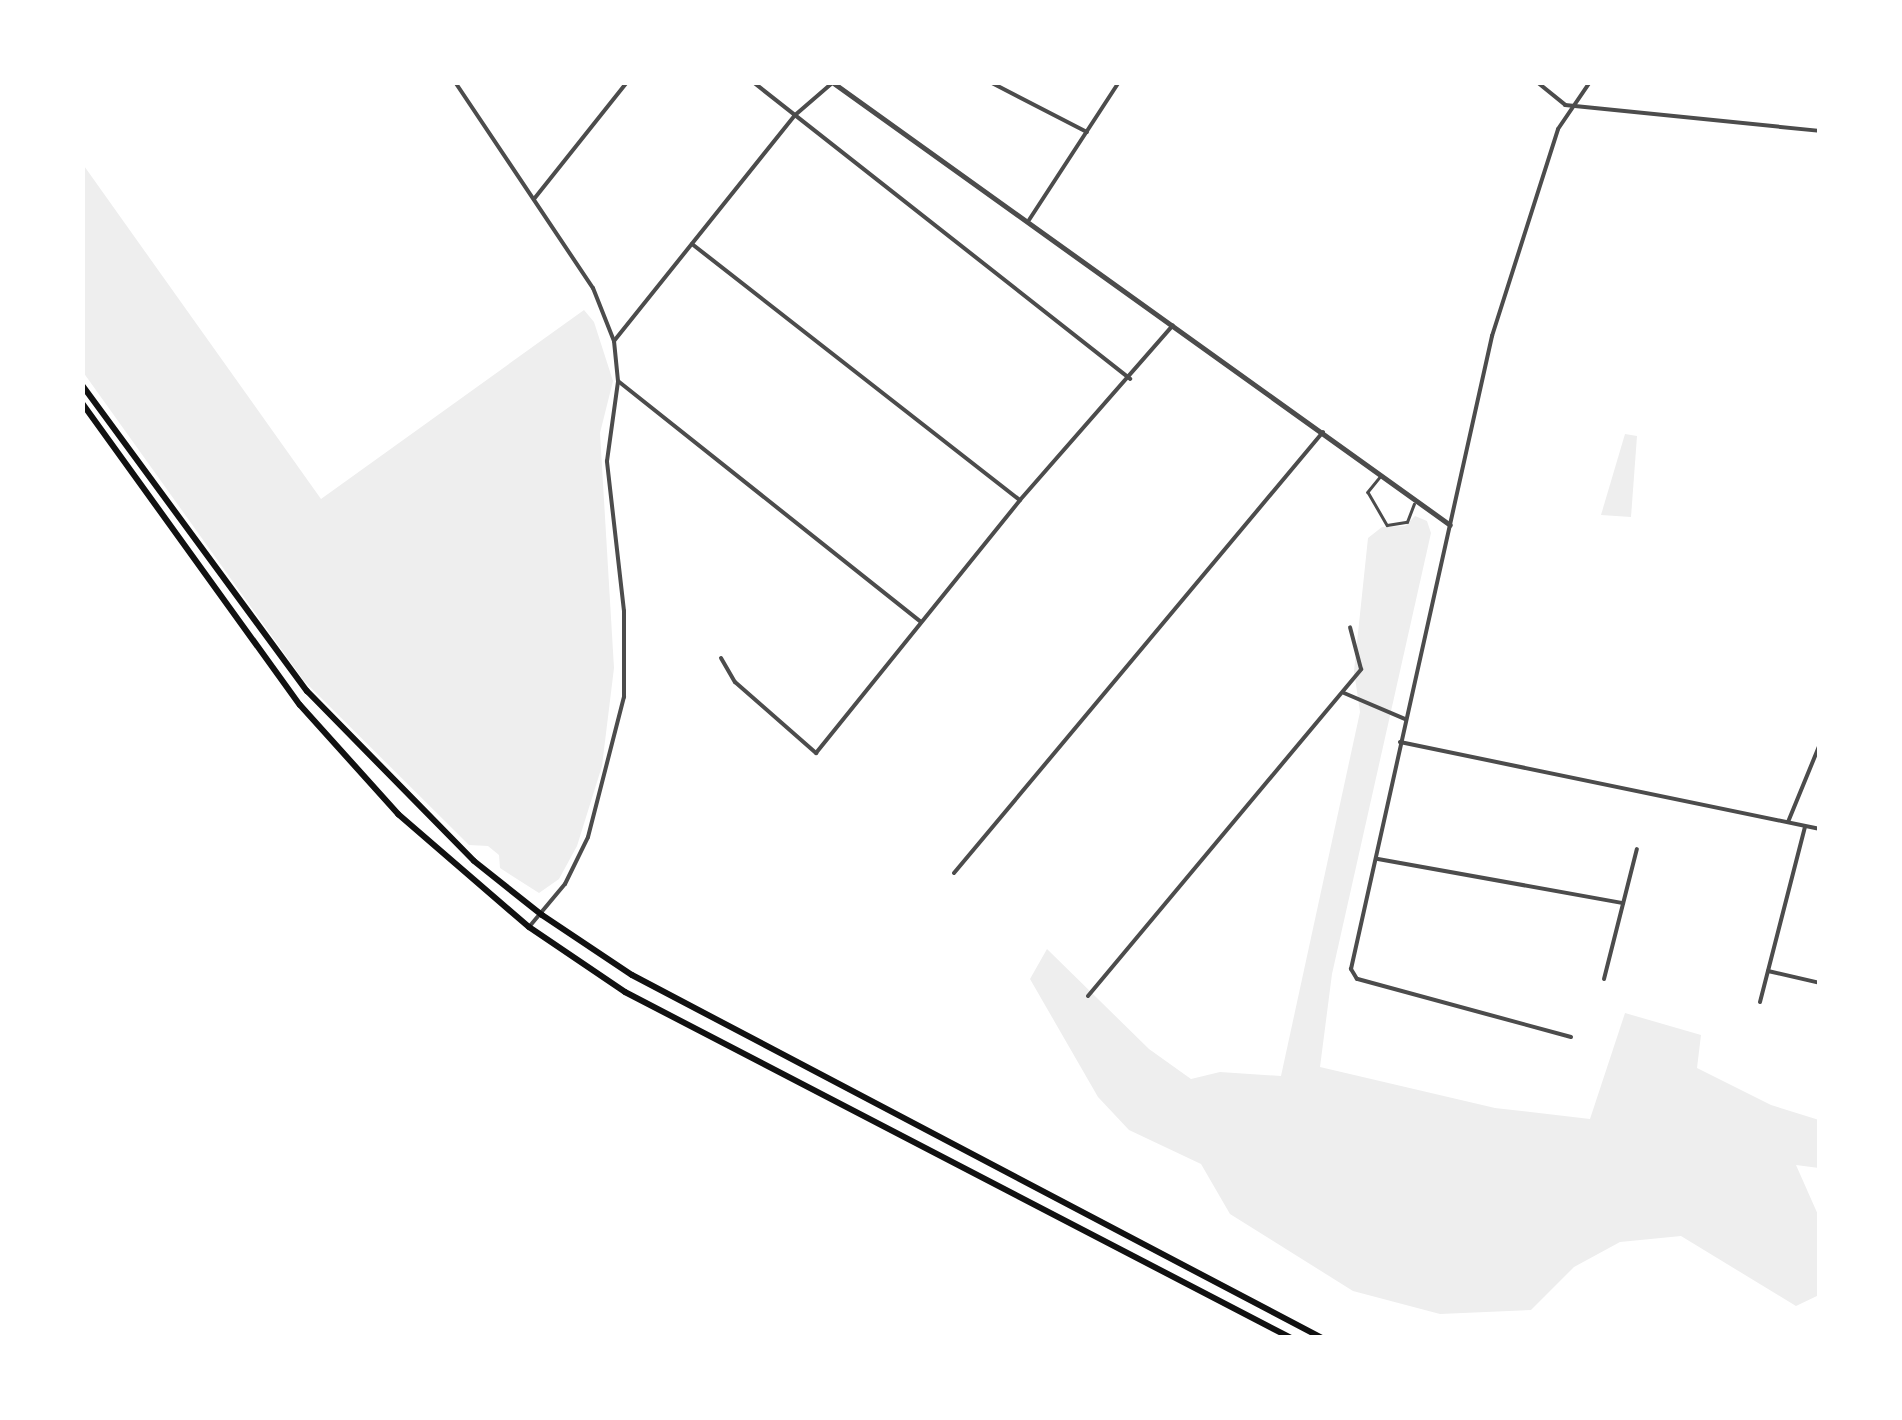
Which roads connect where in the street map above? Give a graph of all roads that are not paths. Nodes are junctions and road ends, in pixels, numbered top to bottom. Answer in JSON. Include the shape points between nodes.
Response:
{"nodes":[{"id":1,"x":455,"y":82,"type":"edge"},
{"id":2,"x":627,"y":82,"type":"edge"},
{"id":3,"x":753,"y":82,"type":"edge"},
{"id":4,"x":990,"y":82,"type":"edge"},
{"id":5,"x":1119,"y":82,"type":"edge"},
{"id":6,"x":1538,"y":82,"type":"edge"},
{"id":7,"x":1590,"y":82,"type":"edge"},
{"id":8,"x":831,"y":83,"type":"edge"},
{"id":9,"x":1576,"y":106,"type":"junction"},
{"id":10,"x":794,"y":116,"type":"junction"},
{"id":11,"x":1820,"y":131,"type":"edge"},
{"id":12,"x":1087,"y":132,"type":"junction"},
{"id":13,"x":534,"y":199,"type":"junction"},
{"id":14,"x":1029,"y":220,"type":"junction"},
{"id":15,"x":692,"y":244,"type":"junction"},
{"id":16,"x":1173,"y":326,"type":"junction"},
{"id":17,"x":614,"y":341,"type":"junction"},
{"id":18,"x":1130,"y":379,"type":"junction"},
{"id":19,"x":618,"y":381,"type":"junction"},
{"id":20,"x":82,"y":385,"type":"edge"},
{"id":21,"x":82,"y":403,"type":"edge"},
{"id":22,"x":1322,"y":432,"type":"junction"},
{"id":23,"x":1382,"y":475,"type":"junction"},
{"id":24,"x":1020,"y":500,"type":"junction"},
{"id":25,"x":1414,"y":504,"type":"junction"},
{"id":26,"x":1450,"y":525,"type":"junction"},
{"id":27,"x":921,"y":622,"type":"junction"},
{"id":28,"x":1350,"y":628,"type":"dead end"},
{"id":29,"x":721,"y":658,"type":"dead end"},
{"id":30,"x":1344,"y":692,"type":"junction"},
{"id":31,"x":1405,"y":719,"type":"junction"},
{"id":32,"x":1400,"y":742,"type":"junction"},
{"id":33,"x":1820,"y":744,"type":"edge"},
{"id":34,"x":1788,"y":822,"type":"junction"},
{"id":35,"x":1805,"y":826,"type":"junction"},
{"id":36,"x":1820,"y":829,"type":"edge"},
{"id":37,"x":1638,"y":849,"type":"dead end"},
{"id":38,"x":1378,"y":858,"type":"junction"},
{"id":39,"x":954,"y":873,"type":"dead end"},
{"id":40,"x":1622,"y":904,"type":"junction"},
{"id":41,"x":542,"y":914,"type":"junction"},
{"id":42,"x":529,"y":927,"type":"junction"},
{"id":43,"x":1768,"y":971,"type":"junction"},
{"id":44,"x":1604,"y":979,"type":"dead end"},
{"id":45,"x":1820,"y":983,"type":"edge"},
{"id":46,"x":1088,"y":996,"type":"dead end"},
{"id":47,"x":1760,"y":1002,"type":"dead end"},
{"id":48,"x":1571,"y":1036,"type":"dead end"},
{"id":49,"x":1292,"y":1338,"type":"edge"},
{"id":50,"x":1322,"y":1338,"type":"edge"}],
"edges":[{"from":1,"to":13,"type":"street"},
{"from":2,"to":13,"type":"street"},
{"from":3,"to":10,"type":"street"},
{"from":4,"to":12,"type":"street"},
{"from":5,"to":12,"type":"street"},
{"from":6,"to":9,"type":"street","via":[[1556,101]]},
{"from":7,"to":9,"type":"street"},
{"from":8,"to":10,"type":"street"},
{"from":8,"to":14,"type":"street"},
{"from":9,"to":11,"type":"street"},
{"from":9,"to":26,"type":"street","via":[[1558,129],[1520,238]]},
{"from":10,"to":15,"type":"street"},
{"from":10,"to":18,"type":"street"},
{"from":12,"to":14,"type":"street"},
{"from":13,"to":17,"type":"street","via":[[593,288]]},
{"from":14,"to":16,"type":"street"},
{"from":15,"to":17,"type":"street"},
{"from":15,"to":24,"type":"street"},
{"from":16,"to":18,"type":"street"},
{"from":16,"to":22,"type":"street"},
{"from":17,"to":19,"type":"street"},
{"from":18,"to":24,"type":"street"},
{"from":19,"to":27,"type":"street"},
{"from":19,"to":41,"type":"street","via":[[607,461],[624,611],[624,697],[588,837],[571,876]]},
{"from":20,"to":41,"type":"main road","via":[[307,690],[474,861]]},
{"from":21,"to":42,"type":"main road","via":[[300,704],[398,814]]},
{"from":22,"to":23,"type":"street"},
{"from":22,"to":39,"type":"street"},
{"from":23,"to":25,"type":"street"},
{"from":23,"to":25,"type":"lane","via":[[1368,492],[1387,526],[1407,522]]},
{"from":24,"to":27,"type":"street"},
{"from":25,"to":26,"type":"street"},
{"from":26,"to":31,"type":"street"},
{"from":27,"to":29,"type":"street","via":[[816,753],[735,682]]},
{"from":28,"to":30,"type":"street","via":[[1362,659]]},
{"from":30,"to":31,"type":"street"},
{"from":30,"to":46,"type":"street"},
{"from":31,"to":32,"type":"street"},
{"from":32,"to":34,"type":"street"},
{"from":32,"to":38,"type":"street"},
{"from":33,"to":34,"type":"street"},
{"from":34,"to":35,"type":"street"},
{"from":35,"to":36,"type":"street"},
{"from":35,"to":43,"type":"street"},
{"from":37,"to":40,"type":"street"},
{"from":38,"to":40,"type":"street"},
{"from":38,"to":48,"type":"street","via":[[1352,975]]},
{"from":40,"to":44,"type":"street"},
{"from":41,"to":42,"type":"street"},
{"from":41,"to":50,"type":"main road","via":[[632,975]]},
{"from":42,"to":49,"type":"main road","via":[[625,992]]},
{"from":43,"to":45,"type":"street"},
{"from":43,"to":47,"type":"street"}]}
